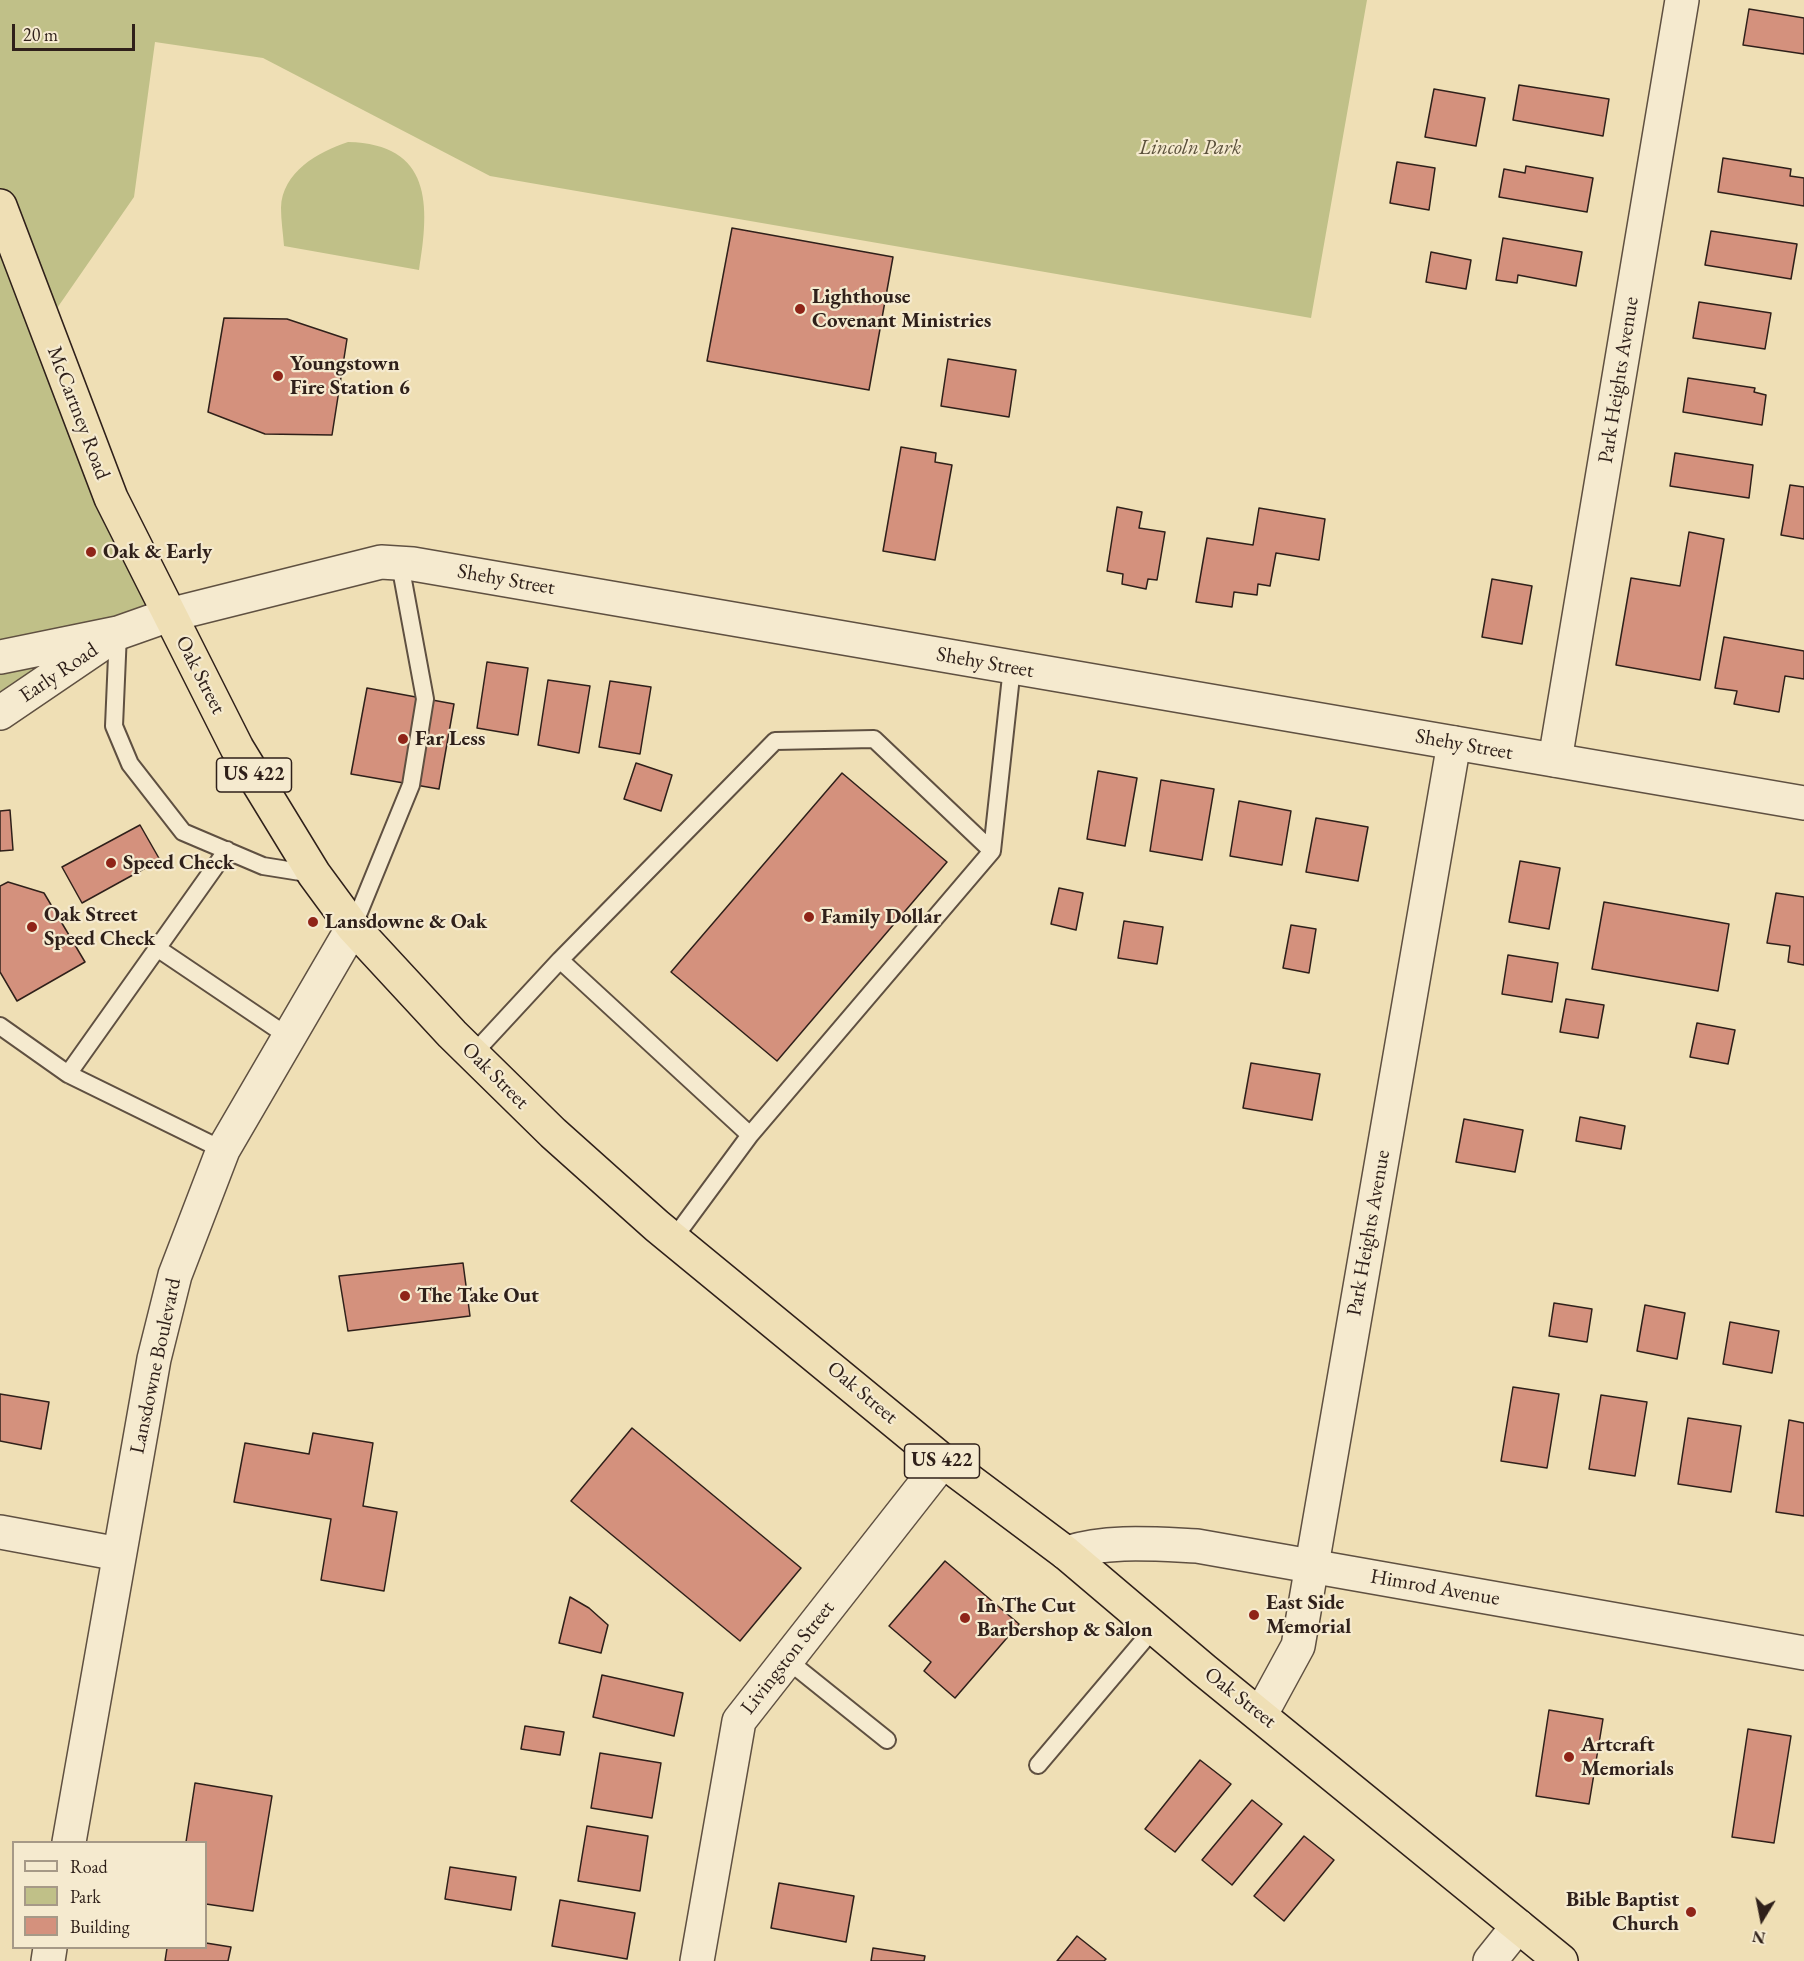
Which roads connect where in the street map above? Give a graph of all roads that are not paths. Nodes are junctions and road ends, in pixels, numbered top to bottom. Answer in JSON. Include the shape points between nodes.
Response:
{"nodes":[{"id":1,"x":1682,"y":0,"type":"edge"},
{"id":2,"x":0,"y":206,"type":"edge"},
{"id":3,"x":400,"y":564,"type":"junction"},
{"id":4,"x":169,"y":615,"type":"junction"},
{"id":5,"x":118,"y":633,"type":"junction"},
{"id":6,"x":0,"y":657,"type":"edge"},
{"id":7,"x":1012,"y":667,"type":"junction"},
{"id":8,"x":0,"y":713,"type":"edge"},
{"id":9,"x":1454,"y":743,"type":"junction"},
{"id":10,"x":1555,"y":760,"type":"junction"},
{"id":11,"x":1804,"y":803,"type":"edge"},
{"id":12,"x":227,"y":850,"type":"junction"},
{"id":13,"x":992,"y":851,"type":"junction"},
{"id":14,"x":314,"y":874,"type":"junction"},
{"id":15,"x":352,"y":927,"type":"junction"},
{"id":16,"x":158,"y":948,"type":"junction"},
{"id":17,"x":560,"y":960,"type":"junction"},
{"id":18,"x":0,"y":1026,"type":"edge"},
{"id":19,"x":289,"y":1037,"type":"junction"},
{"id":20,"x":473,"y":1054,"type":"junction"},
{"id":21,"x":68,"y":1074,"type":"junction"},
{"id":22,"x":750,"y":1135,"type":"junction"},
{"id":23,"x":223,"y":1150,"type":"junction"},
{"id":24,"x":674,"y":1238,"type":"junction"},
{"id":25,"x":943,"y":1461,"type":"junction"},
{"id":26,"x":0,"y":1532,"type":"edge"},
{"id":27,"x":1066,"y":1553,"type":"junction"},
{"id":28,"x":119,"y":1554,"type":"junction"},
{"id":29,"x":1311,"y":1566,"type":"junction"},
{"id":30,"x":1154,"y":1628,"type":"junction"},
{"id":31,"x":1804,"y":1653,"type":"edge"},
{"id":32,"x":786,"y":1659,"type":"junction"},
{"id":33,"x":1261,"y":1714,"type":"junction"},
{"id":34,"x":887,"y":1740,"type":"dead end"},
{"id":35,"x":1038,"y":1765,"type":"dead end"},
{"id":36,"x":69,"y":1841,"type":"edge"},
{"id":37,"x":1518,"y":1926,"type":"junction"},
{"id":38,"x":697,"y":1961,"type":"edge"},
{"id":39,"x":1490,"y":1961,"type":"edge"},
{"id":40,"x":1561,"y":1961,"type":"edge"}],
"edges":[{"from":1,"to":10,"type":"street","name":"Park Heights Avenue"},
{"from":2,"to":4,"type":"highway","name":"McCartney Road","number":"US 422","via":[[111,498]]},
{"from":3,"to":4,"type":"street","name":"Shehy Street","via":[[381,562]]},
{"from":3,"to":7,"type":"street","name":"Shehy Street"},
{"from":3,"to":15,"type":"lane","via":[[425,699],[411,785]]},
{"from":4,"to":5,"type":"street","name":"Oak Street"},
{"from":4,"to":14,"type":"highway","name":"Oak Street","number":"US 422","via":[[237,748]]},
{"from":5,"to":6,"type":"street","name":"Oak Street"},
{"from":5,"to":8,"type":"street","name":"Early Road"},
{"from":5,"to":12,"type":"lane","via":[[114,726],[130,764],[183,832]]},
{"from":7,"to":9,"type":"street","name":"Shehy Street"},
{"from":7,"to":13,"type":"lane"},
{"from":9,"to":10,"type":"street","name":"Shehy Street"},
{"from":9,"to":29,"type":"street","name":"Park Heights Avenue"},
{"from":10,"to":11,"type":"street","name":"Shehy Street"},
{"from":12,"to":14,"type":"lane","via":[[264,866]]},
{"from":12,"to":16,"type":"lane"},
{"from":13,"to":17,"type":"lane","via":[[874,739],[776,741]]},
{"from":13,"to":22,"type":"lane"},
{"from":14,"to":15,"type":"highway","name":"Oak Street","number":"US 422"},
{"from":15,"to":19,"type":"street","name":"Lansdowne Boulevard"},
{"from":15,"to":20,"type":"highway","name":"Oak Street","number":"US 422"},
{"from":16,"to":19,"type":"lane"},
{"from":16,"to":21,"type":"lane"},
{"from":17,"to":20,"type":"lane"},
{"from":17,"to":22,"type":"lane"},
{"from":18,"to":21,"type":"lane"},
{"from":19,"to":23,"type":"street","name":"Lansdowne Boulevard"},
{"from":20,"to":24,"type":"highway","name":"Oak Street","number":"US 422","via":[[553,1133]]},
{"from":21,"to":23,"type":"lane"},
{"from":22,"to":24,"type":"lane"},
{"from":23,"to":28,"type":"street","name":"Lansdowne Boulevard","via":[[175,1275],[154,1359]]},
{"from":24,"to":25,"type":"highway","name":"Oak Street","number":"US 422"},
{"from":25,"to":27,"type":"highway","name":"Oak Street","number":"US 422"},
{"from":25,"to":32,"type":"street","name":"Livingston Street"},
{"from":26,"to":28,"type":"street"},
{"from":27,"to":29,"type":"street","name":"Himrod Avenue","via":[[1091,1545],[1197,1546]]},
{"from":27,"to":30,"type":"highway","name":"Oak Street","number":"US 422"},
{"from":28,"to":36,"type":"street","name":"Lansdowne Boulevard"},
{"from":29,"to":31,"type":"street","name":"Himrod Avenue"},
{"from":29,"to":33,"type":"street","name":"Park Heights Avenue","via":[[1298,1646]]},
{"from":30,"to":33,"type":"highway","name":"Oak Street","number":"US 422"},
{"from":30,"to":35,"type":"lane"},
{"from":32,"to":34,"type":"lane"},
{"from":32,"to":38,"type":"street","name":"Livingston Street","via":[[739,1721]]},
{"from":33,"to":37,"type":"highway","name":"Oak Street","number":"US 422"},
{"from":37,"to":39,"type":"street"},
{"from":37,"to":40,"type":"highway","name":"Oak Street","number":"US 422"}]}
